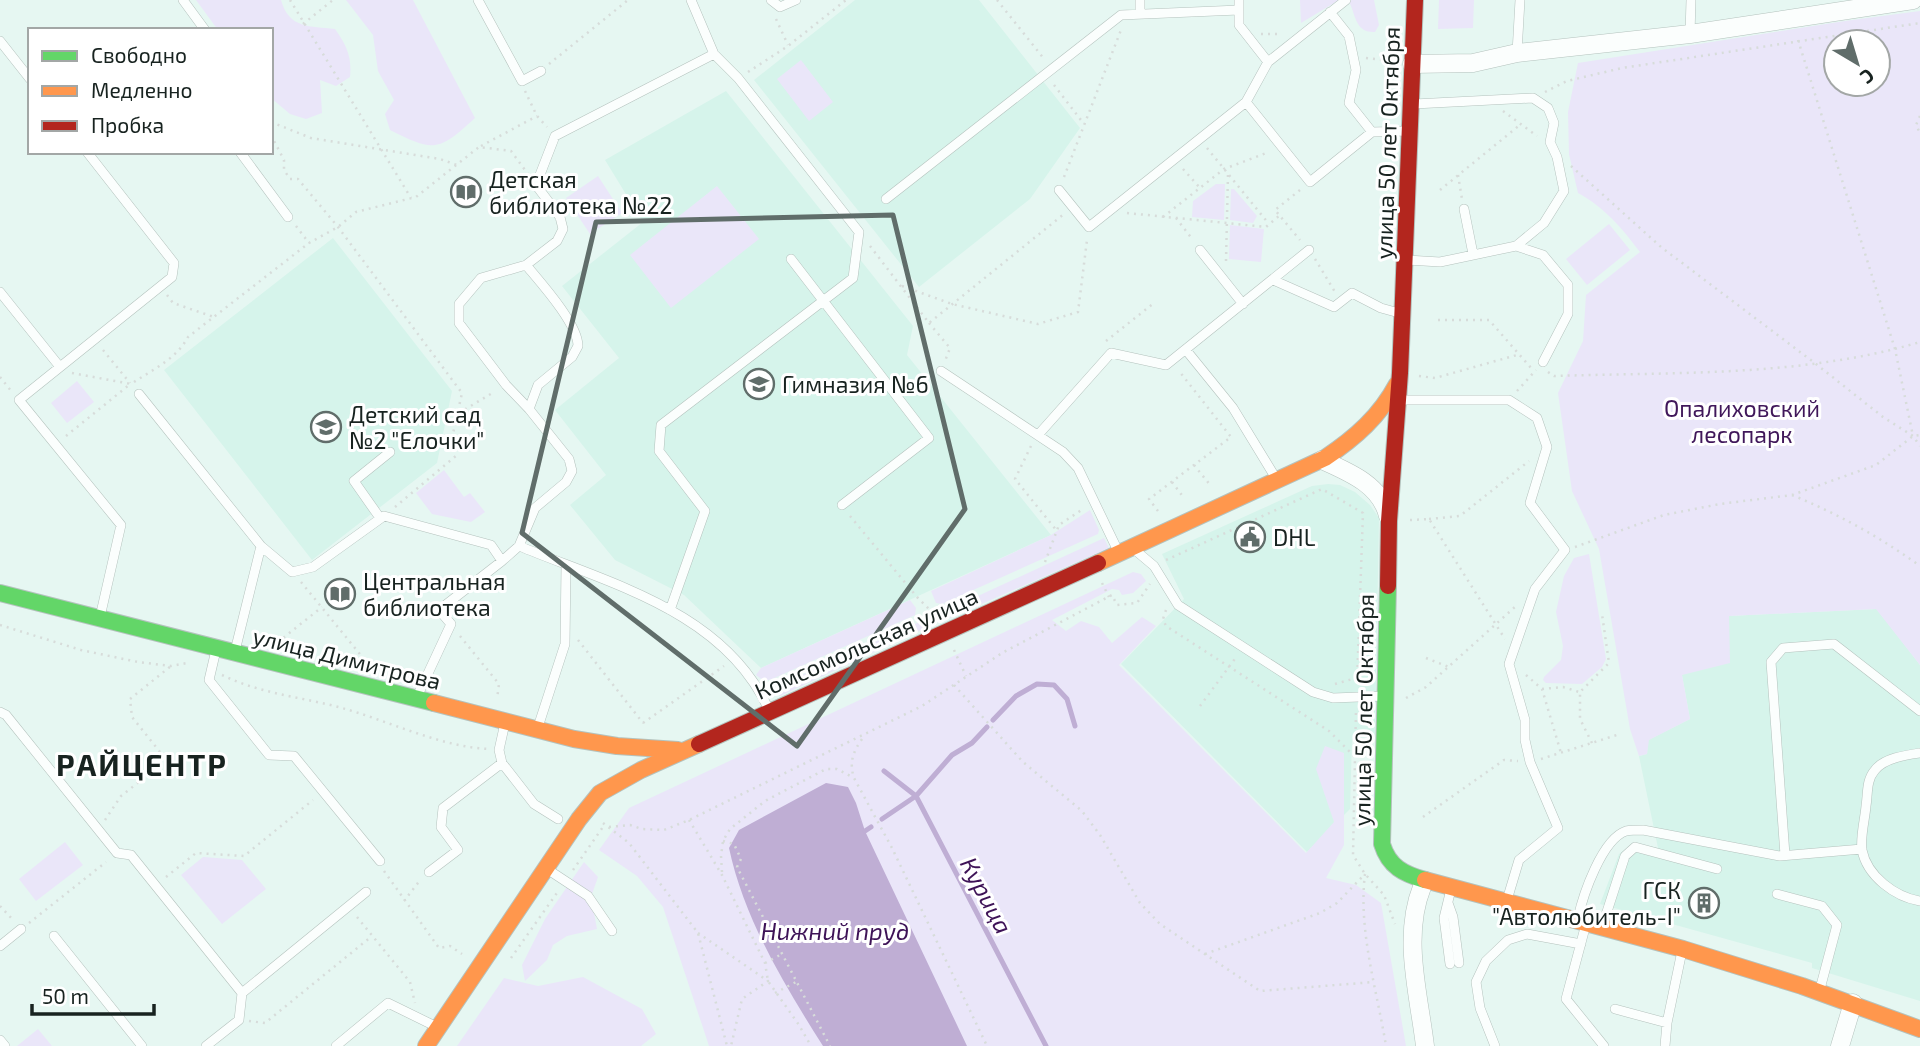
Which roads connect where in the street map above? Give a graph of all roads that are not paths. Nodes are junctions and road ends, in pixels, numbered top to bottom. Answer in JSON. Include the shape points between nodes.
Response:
{"nodes":[{"id":1,"x":183,"y":0,"type":"edge"},
{"id":2,"x":478,"y":0,"type":"edge"},
{"id":3,"x":691,"y":0,"type":"edge"},
{"id":4,"x":771,"y":0,"type":"edge"},
{"id":5,"x":796,"y":0,"type":"edge"},
{"id":6,"x":1140,"y":0,"type":"edge"},
{"id":7,"x":1346,"y":0,"type":"edge"},
{"id":8,"x":1415,"y":0,"type":"edge"},
{"id":9,"x":1520,"y":0,"type":"edge"},
{"id":10,"x":1691,"y":0,"type":"edge"},
{"id":11,"x":1913,"y":0,"type":"edge"},
{"id":12,"x":1857,"y":4,"type":"edge"},
{"id":13,"x":1239,"y":5,"type":"edge"},
{"id":14,"x":1330,"y":12,"type":"junction"},
{"id":15,"x":1140,"y":14,"type":"junction"},
{"id":16,"x":204,"y":28,"type":"edge"},
{"id":17,"x":1690,"y":34,"type":"junction"},
{"id":18,"x":0,"y":41,"type":"edge"},
{"id":19,"x":1517,"y":53,"type":"junction"},
{"id":20,"x":714,"y":54,"type":"junction"},
{"id":21,"x":1268,"y":62,"type":"junction"},
{"id":22,"x":1412,"y":64,"type":"junction"},
{"id":23,"x":541,"y":71,"type":"road end"},
{"id":24,"x":28,"y":76,"type":"edge"},
{"id":25,"x":1246,"y":102,"type":"junction"},
{"id":26,"x":1411,"y":104,"type":"junction"},
{"id":27,"x":1410,"y":131,"type":"junction"},
{"id":28,"x":1372,"y":132,"type":"junction"},
{"id":29,"x":90,"y":154,"type":"edge"},
{"id":30,"x":241,"y":154,"type":"edge"},
{"id":31,"x":1059,"y":190,"type":"road end"},
{"id":32,"x":886,"y":199,"type":"dead end"},
{"id":33,"x":1464,"y":209,"type":"road end"},
{"id":34,"x":288,"y":217,"type":"road end"},
{"id":35,"x":1516,"y":246,"type":"junction"},
{"id":36,"x":1200,"y":250,"type":"road end"},
{"id":37,"x":1309,"y":250,"type":"road end"},
{"id":38,"x":1473,"y":254,"type":"junction"},
{"id":39,"x":791,"y":259,"type":"dead end"},
{"id":40,"x":1405,"y":260,"type":"junction"},
{"id":41,"x":526,"y":265,"type":"junction"},
{"id":42,"x":1273,"y":280,"type":"junction"},
{"id":43,"x":0,"y":292,"type":"edge"},
{"id":44,"x":823,"y":300,"type":"junction"},
{"id":45,"x":1243,"y":304,"type":"junction"},
{"id":46,"x":1403,"y":314,"type":"junction"},
{"id":47,"x":1186,"y":350,"type":"junction"},
{"id":48,"x":1542,"y":364,"type":"road end"},
{"id":49,"x":60,"y":368,"type":"junction"},
{"id":50,"x":941,"y":371,"type":"road end"},
{"id":51,"x":1408,"y":374,"type":"junction"},
{"id":52,"x":139,"y":394,"type":"dead end"},
{"id":53,"x":1398,"y":400,"type":"junction"},
{"id":54,"x":528,"y":409,"type":"junction"},
{"id":55,"x":1038,"y":435,"type":"junction"},
{"id":56,"x":390,"y":452,"type":"dead end"},
{"id":57,"x":1322,"y":460,"type":"junction"},
{"id":58,"x":1278,"y":482,"type":"junction"},
{"id":59,"x":842,"y":505,"type":"road end"},
{"id":60,"x":382,"y":517,"type":"junction"},
{"id":61,"x":1396,"y":521,"type":"junction"},
{"id":62,"x":261,"y":546,"type":"junction"},
{"id":63,"x":519,"y":547,"type":"junction"},
{"id":64,"x":1124,"y":551,"type":"junction"},
{"id":65,"x":502,"y":561,"type":"junction"},
{"id":66,"x":566,"y":565,"type":"junction"},
{"id":67,"x":0,"y":593,"type":"edge"},
{"id":68,"x":670,"y":610,"type":"junction"},
{"id":69,"x":100,"y":618,"type":"junction"},
{"id":70,"x":217,"y":648,"type":"junction"},
{"id":71,"x":234,"y":653,"type":"junction"},
{"id":72,"x":1386,"y":696,"type":"junction"},
{"id":73,"x":417,"y":699,"type":"junction"},
{"id":74,"x":1920,"y":711,"type":"edge"},
{"id":75,"x":0,"y":712,"type":"edge"},
{"id":76,"x":770,"y":712,"type":"junction"},
{"id":77,"x":505,"y":721,"type":"junction"},
{"id":78,"x":537,"y":729,"type":"junction"},
{"id":79,"x":585,"y":741,"type":"junction"},
{"id":80,"x":686,"y":750,"type":"junction"},
{"id":81,"x":1920,"y":753,"type":"edge"},
{"id":82,"x":502,"y":763,"type":"junction"},
{"id":83,"x":600,"y":793,"type":"junction"},
{"id":84,"x":558,"y":819,"type":"dead end"},
{"id":85,"x":1862,"y":849,"type":"junction"},
{"id":86,"x":1785,"y":855,"type":"junction"},
{"id":87,"x":380,"y":861,"type":"road end"},
{"id":88,"x":546,"y":868,"type":"junction"},
{"id":89,"x":1717,"y":869,"type":"dead end"},
{"id":90,"x":429,"y":872,"type":"dead end"},
{"id":91,"x":1422,"y":887,"type":"dead end"},
{"id":92,"x":366,"y":892,"type":"dead end"},
{"id":93,"x":1777,"y":894,"type":"dead end"},
{"id":94,"x":1450,"y":895,"type":"junction"},
{"id":95,"x":1920,"y":901,"type":"edge"},
{"id":96,"x":1507,"y":903,"type":"junction"},
{"id":97,"x":1589,"y":923,"type":"junction"},
{"id":98,"x":21,"y":929,"type":"road end"},
{"id":99,"x":612,"y":931,"type":"dead end"},
{"id":100,"x":54,"y":936,"type":"dead end"},
{"id":101,"x":1580,"y":944,"type":"junction"},
{"id":102,"x":0,"y":946,"type":"edge"},
{"id":103,"x":1682,"y":950,"type":"junction"},
{"id":104,"x":1455,"y":963,"type":"dead end"},
{"id":105,"x":1820,"y":991,"type":"junction"},
{"id":106,"x":242,"y":993,"type":"junction"},
{"id":107,"x":1853,"y":1003,"type":"junction"},
{"id":108,"x":1615,"y":1009,"type":"dead end"},
{"id":109,"x":1667,"y":1023,"type":"junction"},
{"id":110,"x":439,"y":1028,"type":"junction"},
{"id":111,"x":1920,"y":1029,"type":"edge"},
{"id":112,"x":0,"y":1040,"type":"edge"},
{"id":113,"x":5,"y":1046,"type":"edge"},
{"id":114,"x":142,"y":1046,"type":"edge"},
{"id":115,"x":206,"y":1046,"type":"edge"},
{"id":116,"x":336,"y":1046,"type":"edge"},
{"id":117,"x":426,"y":1046,"type":"edge"},
{"id":118,"x":1425,"y":1046,"type":"edge"},
{"id":119,"x":1495,"y":1046,"type":"edge"},
{"id":120,"x":1604,"y":1046,"type":"edge"},
{"id":121,"x":1665,"y":1046,"type":"edge"},
{"id":122,"x":1840,"y":1046,"type":"edge"}],
"edges":[{"from":1,"to":16,"type":"lane"},
{"from":2,"to":23,"type":"lane","via":[[522,81]]},
{"from":3,"to":20,"type":"lane"},
{"from":4,"to":5,"type":"lane","via":[[780,7]]},
{"from":6,"to":15,"type":"lane"},
{"from":7,"to":14,"type":"lane"},
{"from":8,"to":22,"type":"street","name":"улица 50 лет Октября"},
{"from":9,"to":19,"type":"lane"},
{"from":10,"to":17,"type":"lane"},
{"from":11,"to":12,"type":"street"},
{"from":12,"to":17,"type":"street"},
{"from":13,"to":15,"type":"lane"},
{"from":13,"to":21,"type":"lane","via":[[1239,25]]},
{"from":14,"to":21,"type":"lane"},
{"from":14,"to":28,"type":"lane","via":[[1349,36],[1356,70],[1349,103]]},
{"from":15,"to":32,"type":"lane","via":[[1121,15]]},
{"from":17,"to":19,"type":"street"},
{"from":18,"to":24,"type":"lane"},
{"from":19,"to":22,"type":"street","via":[[1473,62]]},
{"from":20,"to":41,"type":"lane","via":[[555,136],[536,186],[560,217],[563,229],[557,241]]},
{"from":20,"to":44,"type":"lane","via":[[859,232],[853,278]]},
{"from":21,"to":25,"type":"lane"},
{"from":22,"to":26,"type":"street","name":"улица 50 лет Октября"},
{"from":25,"to":28,"type":"lane","via":[[1310,182]]},
{"from":25,"to":31,"type":"lane","via":[[1089,227]]},
{"from":26,"to":27,"type":"street","name":"улица 50 лет Октября"},
{"from":26,"to":35,"type":"lane","via":[[1533,98],[1548,108],[1554,122],[1550,142],[1564,191],[1544,223]]},
{"from":27,"to":28,"type":"lane"},
{"from":27,"to":40,"type":"street","name":"улица 50 лет Октября"},
{"from":29,"to":49,"type":"lane","via":[[174,263],[172,277]]},
{"from":30,"to":34,"type":"lane"},
{"from":33,"to":38,"type":"lane"},
{"from":35,"to":38,"type":"lane"},
{"from":35,"to":48,"type":"lane","via":[[1543,255],[1568,285],[1568,314]]},
{"from":36,"to":45,"type":"lane"},
{"from":37,"to":42,"type":"lane"},
{"from":38,"to":40,"type":"lane","via":[[1440,262]]},
{"from":39,"to":44,"type":"lane"},
{"from":40,"to":46,"type":"street","name":"улица 50 лет Октября"},
{"from":41,"to":54,"type":"lane","via":[[554,298],[578,340],[572,357],[538,385]]},
{"from":41,"to":54,"type":"lane","via":[[481,278],[459,304],[459,323]]},
{"from":42,"to":45,"type":"lane"},
{"from":42,"to":46,"type":"lane","via":[[1334,307],[1352,293]]},
{"from":43,"to":49,"type":"lane"},
{"from":44,"to":59,"type":"lane","via":[[929,438]]},
{"from":44,"to":68,"type":"lane","via":[[661,425],[659,452],[705,511]]},
{"from":45,"to":47,"type":"lane"},
{"from":46,"to":51,"type":"street","name":"улица 50 лет Октября"},
{"from":47,"to":55,"type":"lane","via":[[1166,365],[1111,353]]},
{"from":47,"to":58,"type":"lane","via":[[1233,408]]},
{"from":49,"to":69,"type":"lane","via":[[19,400],[121,525]]},
{"from":50,"to":55,"type":"lane"},
{"from":51,"to":53,"type":"street","name":"улица 50 лет Октября"},
{"from":51,"to":57,"type":"street","name":"Комсомольская улица","via":[[1381,410]]},
{"from":52,"to":62,"type":"lane"},
{"from":53,"to":61,"type":"street","name":"улица 50 лет Октября"},
{"from":53,"to":96,"type":"lane","via":[[1509,400],[1536,418],[1547,447],[1530,503],[1565,550],[1535,589],[1509,664],[1531,762],[1558,828],[1519,860]]},
{"from":54,"to":63,"type":"lane","via":[[569,459],[572,471],[566,482],[535,508]]},
{"from":55,"to":64,"type":"lane","via":[[1078,468]]},
{"from":56,"to":60,"type":"lane","via":[[354,481]]},
{"from":57,"to":58,"type":"street","name":"Комсомольская улица"},
{"from":57,"to":61,"type":"street","via":[[1371,487]]},
{"from":58,"to":64,"type":"street","name":"Комсомольская улица"},
{"from":60,"to":62,"type":"lane","via":[[313,567],[292,572]]},
{"from":60,"to":65,"type":"lane","via":[[491,545]]},
{"from":61,"to":72,"type":"street","name":"улица 50 лет Октября"},
{"from":62,"to":71,"type":"lane"},
{"from":63,"to":65,"type":"lane"},
{"from":63,"to":66,"type":"lane"},
{"from":64,"to":72,"type":"lane","via":[[1138,551],[1154,566],[1178,605],[1313,692],[1333,698]]},
{"from":64,"to":76,"type":"street","name":"Комсомольская улица"},
{"from":65,"to":73,"type":"lane","via":[[439,610],[451,624]]},
{"from":66,"to":68,"type":"lane"},
{"from":66,"to":78,"type":"lane","via":[[565,644]]},
{"from":67,"to":69,"type":"street","name":"улица Димитрова"},
{"from":68,"to":76,"type":"lane","via":[[718,641],[760,690]]},
{"from":69,"to":70,"type":"street","name":"улица Димитрова"},
{"from":70,"to":71,"type":"street","name":"улица Димитрова"},
{"from":70,"to":87,"type":"lane","via":[[209,680],[269,755],[295,756]]},
{"from":71,"to":73,"type":"street","name":"улица Димитрова"},
{"from":72,"to":94,"type":"street","name":"улица 50 лет Октября","via":[[1385,854],[1397,869]]},
{"from":73,"to":77,"type":"street","name":"улица Димитрова"},
{"from":74,"to":86,"type":"lane","via":[[1834,644],[1783,648],[1771,662]]},
{"from":75,"to":106,"type":"lane","via":[[117,853],[131,855]]},
{"from":76,"to":80,"type":"street","name":"Комсомольская улица"},
{"from":77,"to":78,"type":"street","name":"улица Димитрова"},
{"from":77,"to":82,"type":"lane","via":[[499,750]]},
{"from":78,"to":79,"type":"street","name":"улица Димитрова"},
{"from":79,"to":80,"type":"street","name":"улица Димитрова"},
{"from":79,"to":83,"type":"street","via":[[605,765]]},
{"from":80,"to":83,"type":"street","name":"Комсомольская улица"},
{"from":81,"to":85,"type":"lane","via":[[1889,760],[1869,779]]},
{"from":82,"to":84,"type":"lane","via":[[534,804]]},
{"from":82,"to":90,"type":"lane","via":[[443,808],[441,827],[458,850]]},
{"from":83,"to":88,"type":"street","name":"Комсомольская улица"},
{"from":85,"to":86,"type":"lane"},
{"from":85,"to":95,"type":"lane","via":[[1871,872],[1907,899]]},
{"from":86,"to":97,"type":"lane","via":[[1627,831],[1610,844],[1590,882]]},
{"from":88,"to":99,"type":"lane","via":[[588,896]]},
{"from":88,"to":110,"type":"street","name":"Комсомольская улица"},
{"from":89,"to":97,"type":"lane","via":[[1634,848],[1625,856]]},
{"from":91,"to":118,"type":"street","via":[[1412,930]]},
{"from":92,"to":106,"type":"lane"},
{"from":93,"to":105,"type":"lane","via":[[1822,906],[1837,925]]},
{"from":94,"to":96,"type":"street","name":"улица 50 лет Октября"},
{"from":94,"to":104,"type":"lane"},
{"from":96,"to":97,"type":"street","name":"улица 50 лет Октября"},
{"from":97,"to":101,"type":"lane"},
{"from":97,"to":103,"type":"street","name":"улица 50 лет Октября"},
{"from":98,"to":102,"type":"lane"},
{"from":100,"to":114,"type":"lane"},
{"from":101,"to":119,"type":"lane","via":[[1527,933],[1508,940],[1486,961],[1476,982],[1480,1008]]},
{"from":101,"to":120,"type":"lane","via":[[1566,999]]},
{"from":103,"to":105,"type":"street","name":"улица 50 лет Октября"},
{"from":103,"to":109,"type":"lane"},
{"from":105,"to":107,"type":"street","name":"улица 50 лет Октября"},
{"from":106,"to":115,"type":"lane","via":[[239,1020]]},
{"from":107,"to":111,"type":"street","name":"улица 50 лет Октября"},
{"from":107,"to":122,"type":"street"},
{"from":108,"to":109,"type":"lane"},
{"from":109,"to":121,"type":"lane"},
{"from":110,"to":116,"type":"lane","via":[[388,1003]]},
{"from":110,"to":117,"type":"street","name":"Комсомольская улица"},
{"from":112,"to":113,"type":"lane"}]}
